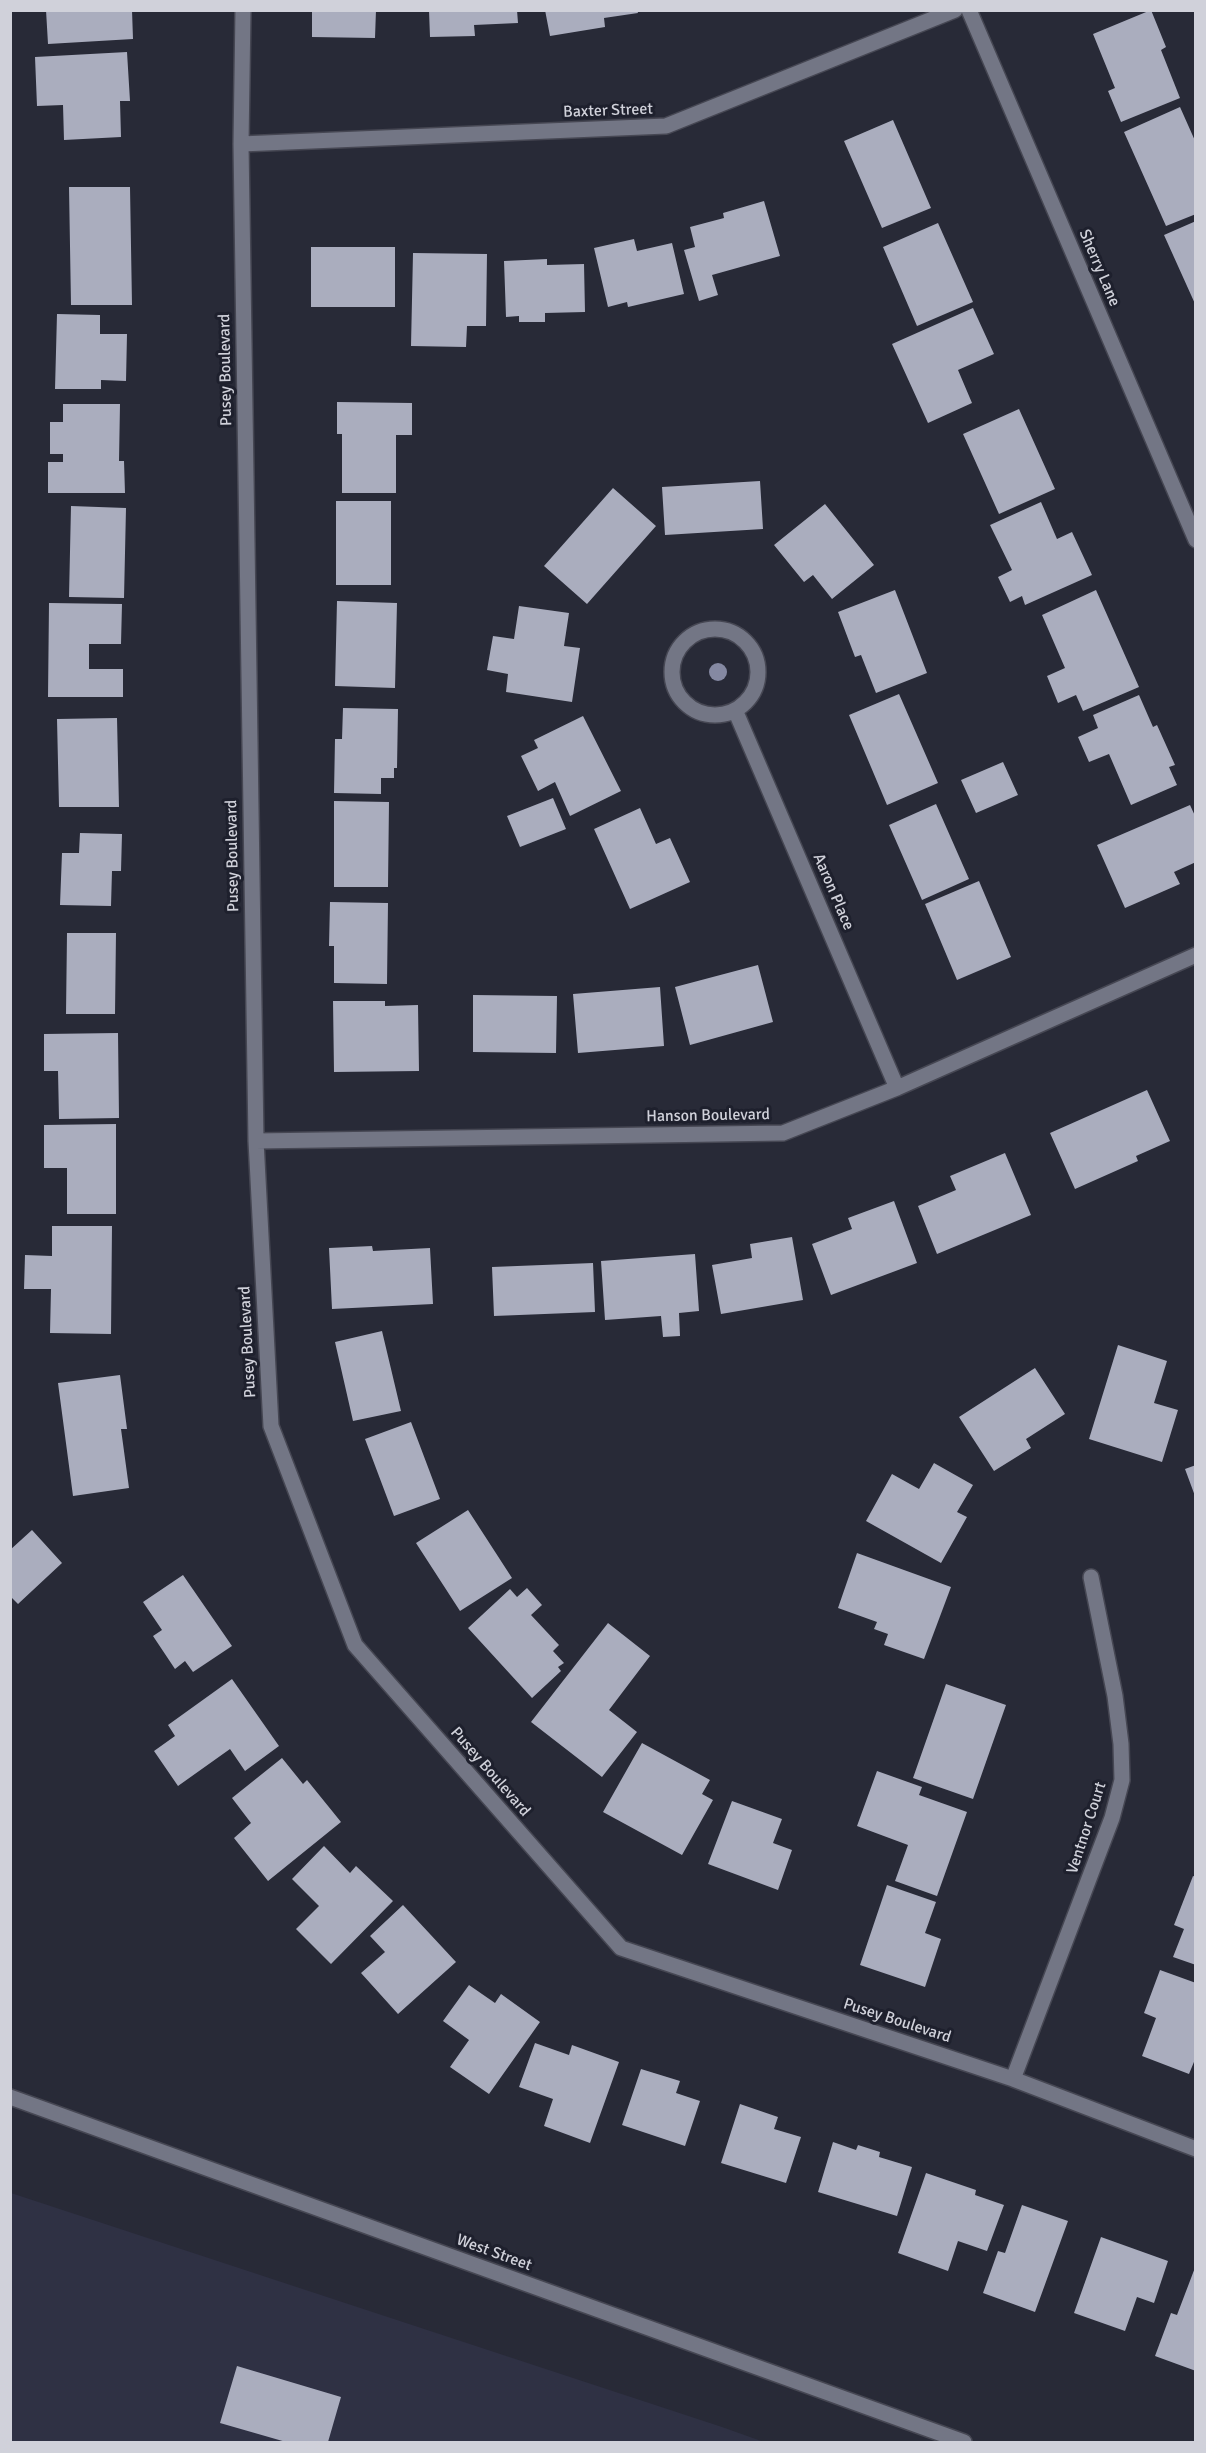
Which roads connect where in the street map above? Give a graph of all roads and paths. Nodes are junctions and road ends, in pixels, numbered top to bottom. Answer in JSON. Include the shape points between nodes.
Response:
{"nodes":[{"id":1,"x":243,"y":10,"type":"edge"},
{"id":2,"x":955,"y":10,"type":"edge"},
{"id":3,"x":969,"y":10,"type":"edge"},
{"id":4,"x":241,"y":144,"type":"junction"},
{"id":5,"x":1196,"y":540,"type":"edge"},
{"id":6,"x":735,"y":710,"type":"junction"},
{"id":7,"x":1196,"y":955,"type":"edge"},
{"id":8,"x":897,"y":1088,"type":"junction"},
{"id":9,"x":256,"y":1141,"type":"junction"},
{"id":10,"x":1091,"y":1577,"type":"dead end"},
{"id":11,"x":1013,"y":2079,"type":"junction"},
{"id":12,"x":10,"y":2097,"type":"edge"},
{"id":13,"x":1196,"y":2149,"type":"edge"},
{"id":14,"x":964,"y":2442,"type":"edge"}],
"edges":[{"from":1,"to":4,"type":"street","name":"Pusey Boulevard"},
{"from":2,"to":4,"type":"street","name":"Baxter Street","via":[[666,126]]},
{"from":3,"to":5,"type":"street","name":"Sherry Lane"},
{"from":4,"to":9,"type":"street","name":"Pusey Boulevard"},
{"from":6,"to":6,"type":"street","via":[[723,714],[696,710],[677,691],[673,664],[686,640],[699,632],[727,630],[750,647],[758,675],[755,689]]},
{"from":6,"to":8,"type":"street","name":"Aaron Place"},
{"from":7,"to":8,"type":"street","name":"Hanson Boulevard"},
{"from":8,"to":9,"type":"street","name":"Hanson Boulevard","via":[[783,1133]]},
{"from":9,"to":11,"type":"street","name":"Pusey Boulevard","via":[[271,1426],[355,1645],[621,1948]]},
{"from":10,"to":11,"type":"street","name":"Ventnor Court","via":[[1115,1696],[1122,1780],[1112,1818]]},
{"from":11,"to":13,"type":"street","name":"Pusey Boulevard"},
{"from":12,"to":14,"type":"street","name":"West Street"}]}
